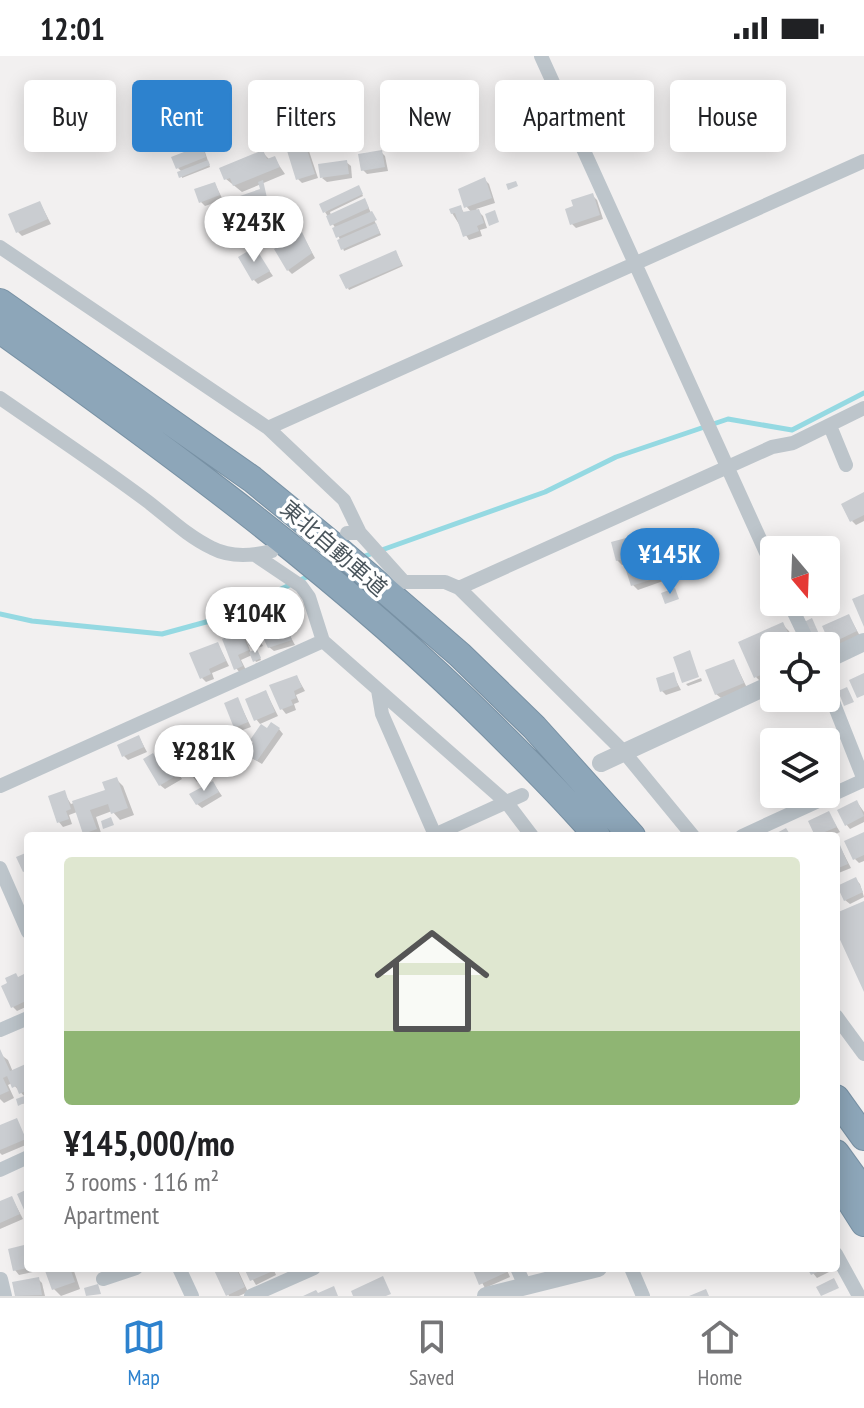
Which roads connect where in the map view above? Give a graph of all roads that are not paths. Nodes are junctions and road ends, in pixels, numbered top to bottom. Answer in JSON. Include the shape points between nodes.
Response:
{"nodes":[{"id":1,"x":541,"y":56,"type":"edge"},
{"id":2,"x":864,"y":161,"type":"edge"},
{"id":3,"x":0,"y":247,"type":"edge"},
{"id":4,"x":636,"y":263,"type":"junction"},
{"id":5,"x":0,"y":302,"type":"edge"},
{"id":6,"x":0,"y":330,"type":"edge"},
{"id":7,"x":0,"y":398,"type":"edge"},
{"id":8,"x":864,"y":408,"type":"edge"},
{"id":9,"x":830,"y":426,"type":"junction"},
{"id":10,"x":268,"y":428,"type":"junction"},
{"id":11,"x":846,"y":465,"type":"dead end"},
{"id":12,"x":726,"y":468,"type":"junction"},
{"id":13,"x":347,"y":537,"type":"junction"},
{"id":14,"x":760,"y":540,"type":"edge"},
{"id":15,"x":272,"y":551,"type":"dead end"},
{"id":16,"x":255,"y":555,"type":"junction"},
{"id":17,"x":459,"y":588,"type":"junction"},
{"id":18,"x":323,"y":641,"type":"junction"},
{"id":19,"x":864,"y":642,"type":"edge"},
{"id":20,"x":840,"y":653,"type":"edge"},
{"id":21,"x":760,"y":689,"type":"edge"},
{"id":22,"x":378,"y":690,"type":"junction"},
{"id":23,"x":837,"y":712,"type":"edge"},
{"id":24,"x":624,"y":752,"type":"junction"},
{"id":25,"x":601,"y":763,"type":"dead end"},
{"id":26,"x":864,"y":780,"type":"edge"},
{"id":27,"x":0,"y":786,"type":"edge"},
{"id":28,"x":522,"y":795,"type":"dead end"},
{"id":29,"x":507,"y":803,"type":"junction"},
{"id":30,"x":433,"y":832,"type":"edge"},
{"id":31,"x":441,"y":832,"type":"edge"},
{"id":32,"x":529,"y":832,"type":"edge"},
{"id":33,"x":594,"y":832,"type":"edge"},
{"id":34,"x":628,"y":832,"type":"edge"},
{"id":35,"x":690,"y":832,"type":"edge"},
{"id":36,"x":751,"y":832,"type":"edge"},
{"id":37,"x":0,"y":868,"type":"edge"},
{"id":38,"x":24,"y":923,"type":"edge"},
{"id":39,"x":24,"y":1020,"type":"edge"},
{"id":40,"x":840,"y":1021,"type":"edge"},
{"id":41,"x":0,"y":1030,"type":"edge"},
{"id":42,"x":864,"y":1054,"type":"edge"},
{"id":43,"x":840,"y":1082,"type":"edge"},
{"id":44,"x":840,"y":1104,"type":"edge"},
{"id":45,"x":864,"y":1115,"type":"edge"},
{"id":46,"x":864,"y":1137,"type":"edge"},
{"id":47,"x":24,"y":1159,"type":"edge"},
{"id":48,"x":840,"y":1159,"type":"edge"},
{"id":49,"x":0,"y":1170,"type":"edge"},
{"id":50,"x":840,"y":1185,"type":"edge"},
{"id":51,"x":864,"y":1192,"type":"edge"},
{"id":52,"x":864,"y":1223,"type":"edge"},
{"id":53,"x":840,"y":1261,"type":"edge"},
{"id":54,"x":124,"y":1272,"type":"edge"},
{"id":55,"x":181,"y":1272,"type":"edge"},
{"id":56,"x":305,"y":1272,"type":"edge"},
{"id":57,"x":519,"y":1272,"type":"edge"},
{"id":58,"x":582,"y":1272,"type":"edge"},
{"id":59,"x":633,"y":1272,"type":"edge"},
{"id":60,"x":1,"y":1279,"type":"edge"},
{"id":61,"x":103,"y":1279,"type":"dead end"},
{"id":62,"x":525,"y":1286,"type":"junction"},
{"id":63,"x":5,"y":1296,"type":"edge"},
{"id":64,"x":192,"y":1296,"type":"edge"},
{"id":65,"x":251,"y":1296,"type":"edge"},
{"id":66,"x":486,"y":1296,"type":"edge"},
{"id":67,"x":643,"y":1296,"type":"edge"},
{"id":68,"x":859,"y":1296,"type":"edge"}],
"edges":[{"from":1,"to":4,"type":"street"},
{"from":2,"to":4,"type":"street"},
{"from":3,"to":10,"type":"street"},
{"from":4,"to":10,"type":"street"},
{"from":4,"to":12,"type":"street"},
{"from":5,"to":13,"type":"highway","name":"東北自動車道","via":[[252,479]]},
{"from":6,"to":33,"type":"highway","name":"東北自動車道","via":[[162,446],[355,600],[443,678]]},
{"from":7,"to":16,"type":"street","via":[[213,549]]},
{"from":8,"to":9,"type":"street"},
{"from":9,"to":11,"type":"street"},
{"from":9,"to":12,"type":"street"},
{"from":10,"to":13,"type":"street","via":[[344,500]]},
{"from":12,"to":14,"type":"street"},
{"from":12,"to":17,"type":"street"},
{"from":13,"to":17,"type":"street","via":[[404,582],[445,582]]},
{"from":13,"to":34,"type":"highway","name":"東北自動車道","via":[[388,594],[534,727]]},
{"from":15,"to":16,"type":"street"},
{"from":16,"to":18,"type":"street","via":[[301,586]]},
{"from":17,"to":24,"type":"street"},
{"from":18,"to":22,"type":"street"},
{"from":18,"to":27,"type":"street"},
{"from":19,"to":20,"type":"street"},
{"from":21,"to":24,"type":"street"},
{"from":22,"to":29,"type":"street"},
{"from":22,"to":30,"type":"street","via":[[382,714]]},
{"from":23,"to":26,"type":"street"},
{"from":24,"to":25,"type":"street"},
{"from":24,"to":35,"type":"street"},
{"from":26,"to":36,"type":"street"},
{"from":28,"to":29,"type":"street"},
{"from":29,"to":31,"type":"street"},
{"from":29,"to":32,"type":"street"},
{"from":37,"to":38,"type":"street"},
{"from":39,"to":41,"type":"street"},
{"from":40,"to":42,"type":"street"},
{"from":43,"to":45,"type":"highway"},
{"from":44,"to":46,"type":"highway"},
{"from":47,"to":49,"type":"street"},
{"from":48,"to":51,"type":"highway"},
{"from":50,"to":52,"type":"highway"},
{"from":53,"to":68,"type":"street"},
{"from":54,"to":61,"type":"street"},
{"from":55,"to":64,"type":"street"},
{"from":56,"to":65,"type":"street"},
{"from":57,"to":62,"type":"street"},
{"from":58,"to":62,"type":"street"},
{"from":59,"to":67,"type":"street"},
{"from":60,"to":63,"type":"street"},
{"from":62,"to":66,"type":"street"}]}
